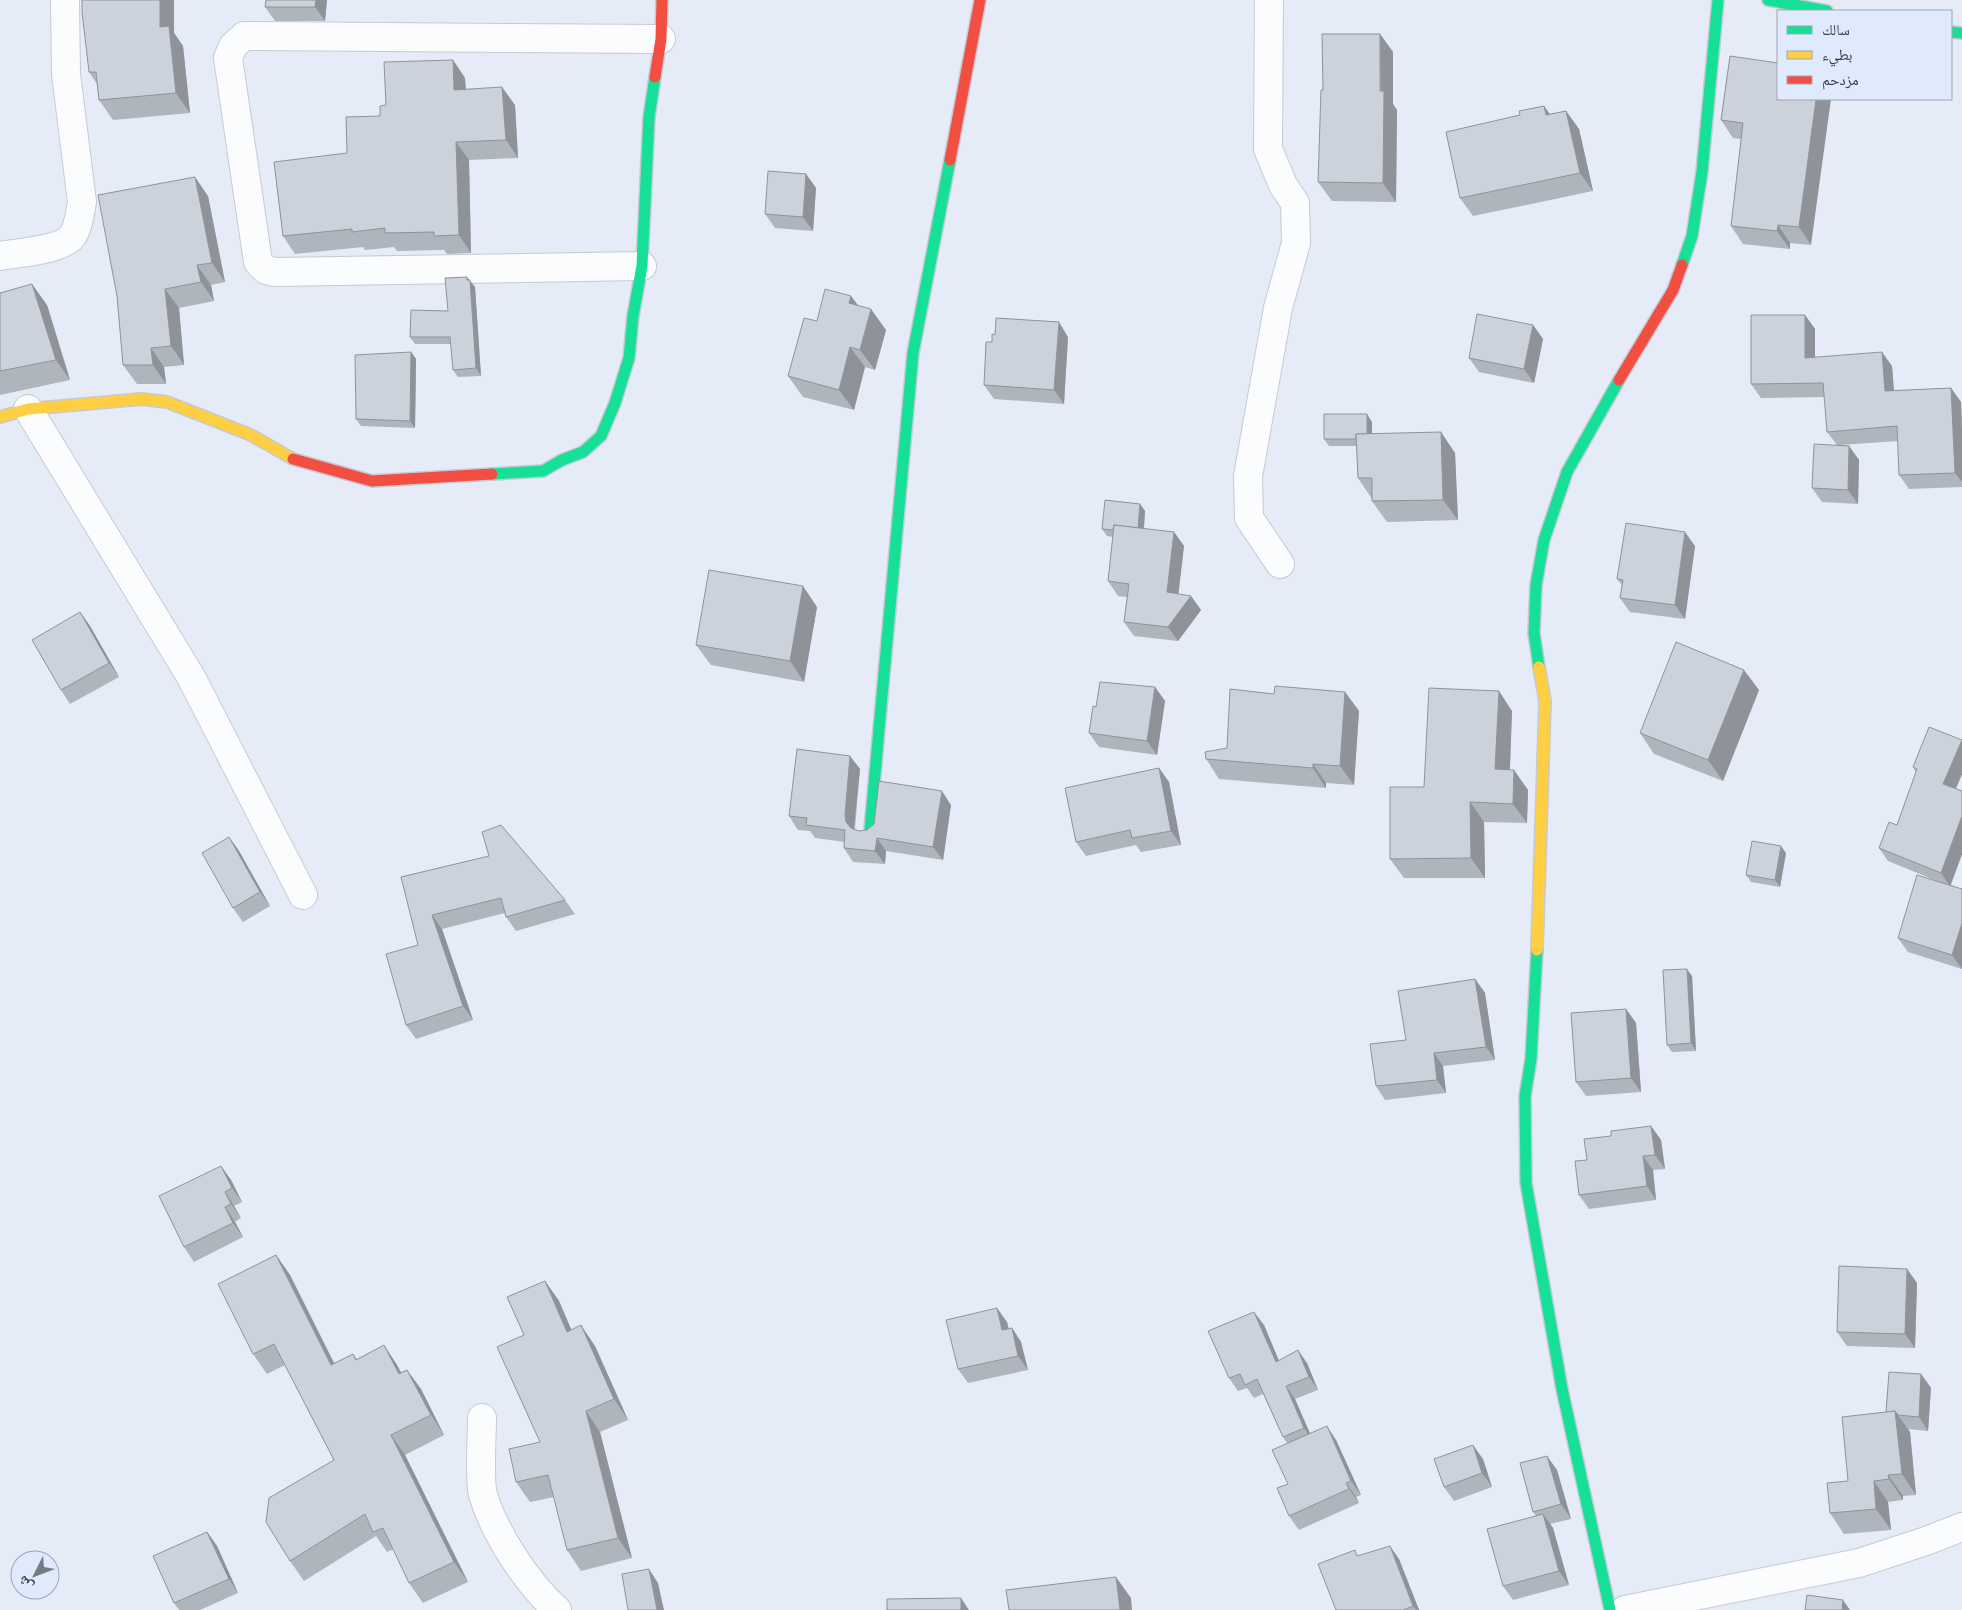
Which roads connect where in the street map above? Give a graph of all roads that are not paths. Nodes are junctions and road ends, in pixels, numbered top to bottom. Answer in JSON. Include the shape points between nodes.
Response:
{"nodes":[{"id":1,"x":65,"y":0,"type":"edge"},
{"id":2,"x":662,"y":0,"type":"edge"},
{"id":3,"x":980,"y":0,"type":"edge"},
{"id":4,"x":1269,"y":0,"type":"edge"},
{"id":5,"x":1718,"y":0,"type":"edge"},
{"id":6,"x":1768,"y":0,"type":"edge"},
{"id":7,"x":1822,"y":10,"type":"edge"},
{"id":8,"x":661,"y":39,"type":"junction"},
{"id":9,"x":0,"y":256,"type":"edge"},
{"id":10,"x":642,"y":266,"type":"junction"},
{"id":11,"x":28,"y":409,"type":"junction"},
{"id":12,"x":0,"y":417,"type":"edge"},
{"id":13,"x":1280,"y":564,"type":"dead end"},
{"id":14,"x":870,"y":829,"type":"edge"},
{"id":15,"x":303,"y":895,"type":"dead end"},
{"id":16,"x":482,"y":1418,"type":"dead end"},
{"id":17,"x":1962,"y":1527,"type":"edge"},
{"id":18,"x":557,"y":1610,"type":"edge"},
{"id":19,"x":1610,"y":1610,"type":"edge"},
{"id":20,"x":1625,"y":1610,"type":"edge"}],
"edges":[{"from":1,"to":9,"type":"street","via":[[66,74],[82,202],[79,220],[73,237],[58,246]]},
{"from":2,"to":8,"type":"street"},
{"from":3,"to":14,"type":"street","via":[[914,353]]},
{"from":4,"to":13,"type":"street","via":[[1268,149],[1283,185],[1295,203],[1296,243],[1278,308],[1248,476],[1249,518]]},
{"from":5,"to":19,"type":"street","via":[[1702,172],[1692,236],[1673,290],[1567,472],[1544,540],[1536,585],[1534,633],[1544,701],[1543,797],[1539,928],[1531,1059],[1525,1096],[1526,1183],[1562,1389]]},
{"from":6,"to":7,"type":"street"},
{"from":8,"to":10,"type":"street","via":[[649,117]]},
{"from":8,"to":10,"type":"street","via":[[244,36],[233,46],[228,58],[258,262],[266,270]]},
{"from":10,"to":11,"type":"street","via":[[629,358],[601,436],[583,452],[543,472],[372,481],[290,458],[251,436],[167,402],[142,398]]},
{"from":11,"to":12,"type":"street"},
{"from":11,"to":15,"type":"street","via":[[191,677]]},
{"from":16,"to":18,"type":"street","via":[[483,1494],[505,1543],[538,1593]]},
{"from":17,"to":20,"type":"street","via":[[1859,1563]]}]}
